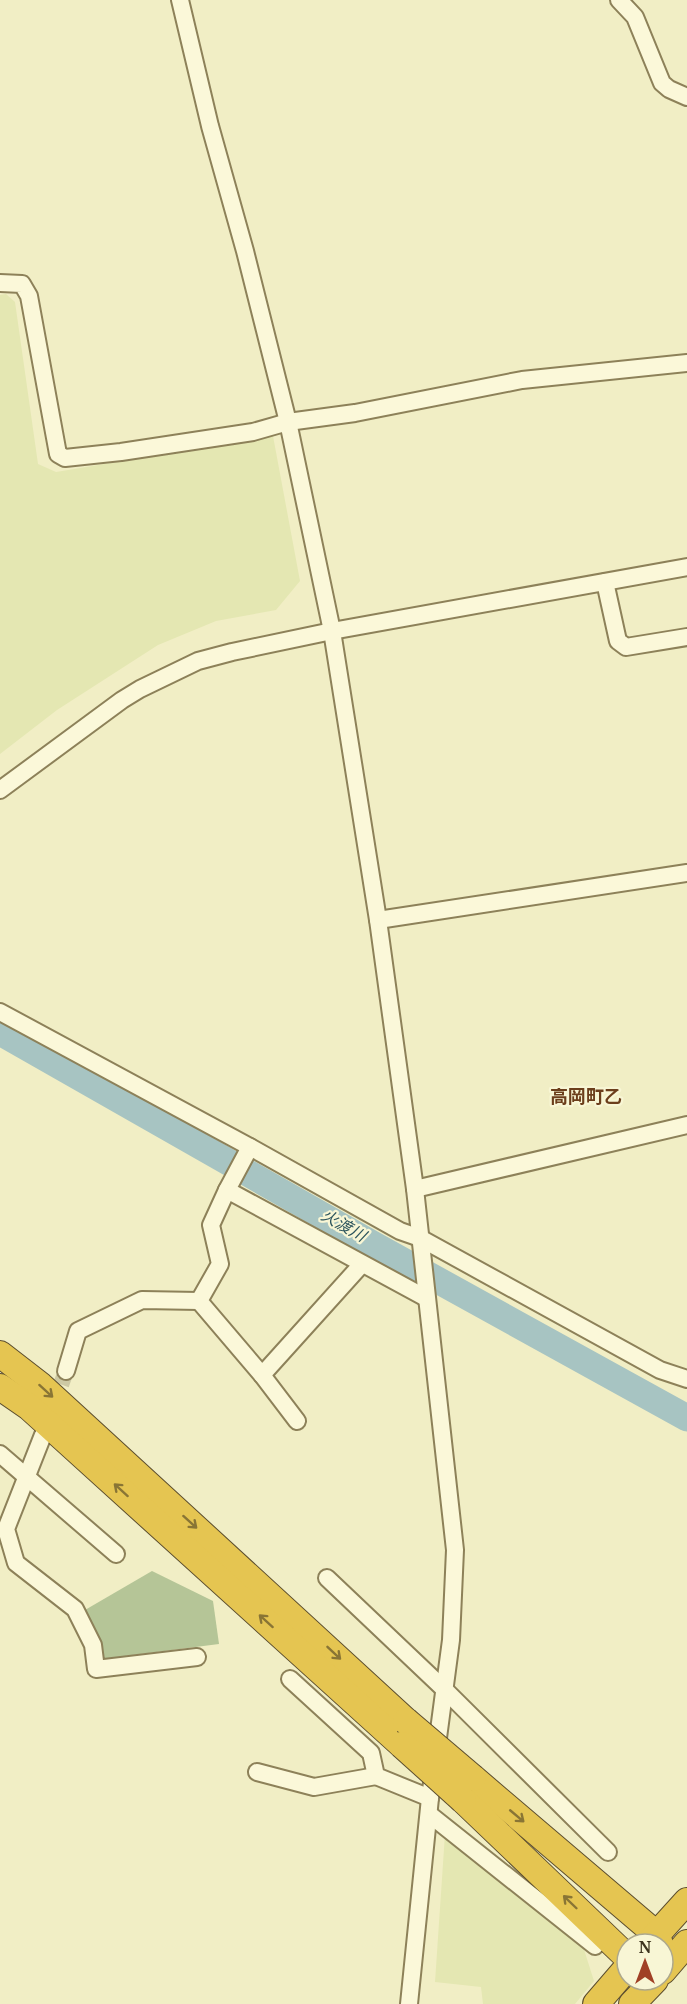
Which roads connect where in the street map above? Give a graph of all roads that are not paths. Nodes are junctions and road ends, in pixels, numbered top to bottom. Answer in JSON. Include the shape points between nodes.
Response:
{"nodes":[{"id":1,"x":180,"y":0,"type":"edge"},
{"id":2,"x":619,"y":0,"type":"edge"},
{"id":3,"x":687,"y":97,"type":"edge"},
{"id":4,"x":0,"y":283,"type":"edge"},
{"id":5,"x":687,"y":363,"type":"edge"},
{"id":6,"x":288,"y":422,"type":"junction"},
{"id":7,"x":687,"y":567,"type":"edge"},
{"id":8,"x":605,"y":582,"type":"junction"},
{"id":9,"x":332,"y":631,"type":"junction"},
{"id":10,"x":687,"y":637,"type":"edge"},
{"id":11,"x":0,"y":790,"type":"edge"},
{"id":12,"x":687,"y":873,"type":"edge"},
{"id":13,"x":378,"y":920,"type":"junction"},
{"id":14,"x":0,"y":1012,"type":"edge"},
{"id":15,"x":687,"y":1125,"type":"edge"},
{"id":16,"x":248,"y":1151,"type":"junction"},
{"id":17,"x":230,"y":1186,"type":"junction"},
{"id":18,"x":415,"y":1190,"type":"junction"},
{"id":19,"x":420,"y":1242,"type":"junction"},
{"id":20,"x":362,"y":1264,"type":"junction"},
{"id":21,"x":426,"y":1292,"type":"junction"},
{"id":22,"x":200,"y":1301,"type":"junction"},
{"id":23,"x":0,"y":1354,"type":"edge"},
{"id":24,"x":66,"y":1371,"type":"tunnel mouth"},
{"id":25,"x":262,"y":1375,"type":"junction"},
{"id":26,"x":687,"y":1379,"type":"edge"},
{"id":27,"x":0,"y":1387,"type":"edge"},
{"id":28,"x":297,"y":1420,"type":"dead end"},
{"id":29,"x":43,"y":1435,"type":"dead end"},
{"id":30,"x":0,"y":1454,"type":"edge"},
{"id":31,"x":26,"y":1478,"type":"junction"},
{"id":32,"x":116,"y":1554,"type":"dead end"},
{"id":33,"x":327,"y":1578,"type":"dead end"},
{"id":34,"x":197,"y":1657,"type":"dead end"},
{"id":35,"x":290,"y":1679,"type":"dead end"},
{"id":36,"x":445,"y":1690,"type":"junction"},
{"id":37,"x":404,"y":1733,"type":"junction"},
{"id":38,"x":257,"y":1772,"type":"dead end"},
{"id":39,"x":376,"y":1776,"type":"junction"},
{"id":40,"x":468,"y":1789,"type":"junction"},
{"id":41,"x":430,"y":1806,"type":"junction"},
{"id":42,"x":608,"y":1852,"type":"dead end"},
{"id":43,"x":685,"y":1902,"type":"edge"},
{"id":44,"x":638,"y":1932,"type":"edge"},
{"id":45,"x":674,"y":1932,"type":"edge"},
{"id":46,"x":615,"y":1944,"type":"edge"},
{"id":47,"x":595,"y":1946,"type":"dead end"},
{"id":48,"x":615,"y":1982,"type":"edge"},
{"id":49,"x":409,"y":2004,"type":"edge"},
{"id":50,"x":596,"y":2004,"type":"edge"}],
"edges":[{"from":1,"to":6,"type":"street"},
{"from":2,"to":3,"type":"street","via":[[635,17],[662,83]]},
{"from":4,"to":6,"type":"street","via":[[22,284],[29,296],[58,454],[65,458],[253,432]]},
{"from":5,"to":6,"type":"street","via":[[522,380],[356,413]]},
{"from":6,"to":9,"type":"street"},
{"from":7,"to":8,"type":"street"},
{"from":8,"to":9,"type":"street"},
{"from":8,"to":10,"type":"street","via":[[620,645]]},
{"from":9,"to":11,"type":"street","via":[[198,661],[140,689],[104,712]]},
{"from":9,"to":13,"type":"street"},
{"from":12,"to":13,"type":"street"},
{"from":13,"to":18,"type":"street"},
{"from":14,"to":16,"type":"street"},
{"from":15,"to":18,"type":"street"},
{"from":16,"to":17,"type":"street"},
{"from":16,"to":19,"type":"street"},
{"from":17,"to":20,"type":"street"},
{"from":17,"to":22,"type":"street","via":[[212,1225],[220,1264]]},
{"from":18,"to":19,"type":"street"},
{"from":19,"to":21,"type":"street"},
{"from":19,"to":26,"type":"street","via":[[660,1370]]},
{"from":20,"to":21,"type":"street"},
{"from":20,"to":25,"type":"street"},
{"from":21,"to":36,"type":"street","via":[[455,1550]]},
{"from":22,"to":24,"type":"street","via":[[141,1300],[78,1330]]},
{"from":22,"to":25,"type":"street"},
{"from":23,"to":37,"type":"highway","one_way":true,"via":[[40,1385]]},
{"from":25,"to":28,"type":"street"},
{"from":37,"to":27,"type":"highway","one_way":true,"via":[[29,1407]]},
{"from":29,"to":31,"type":"street"},
{"from":30,"to":31,"type":"street"},
{"from":31,"to":32,"type":"street"},
{"from":31,"to":34,"type":"street","via":[[6,1529],[16,1563],[75,1609],[93,1645],[96,1669]]},
{"from":33,"to":36,"type":"street"},
{"from":35,"to":39,"type":"street","via":[[371,1753]]},
{"from":36,"to":41,"type":"street"},
{"from":36,"to":42,"type":"street"},
{"from":37,"to":40,"type":"highway","bridge":true},
{"from":38,"to":39,"type":"street","via":[[314,1787]]},
{"from":39,"to":41,"type":"street"},
{"from":40,"to":44,"type":"highway","one_way":true},
{"from":46,"to":40,"type":"highway","one_way":true},
{"from":41,"to":47,"type":"street"},
{"from":41,"to":49,"type":"street"},
{"from":43,"to":45,"type":"highway"},
{"from":48,"to":50,"type":"highway"}]}
